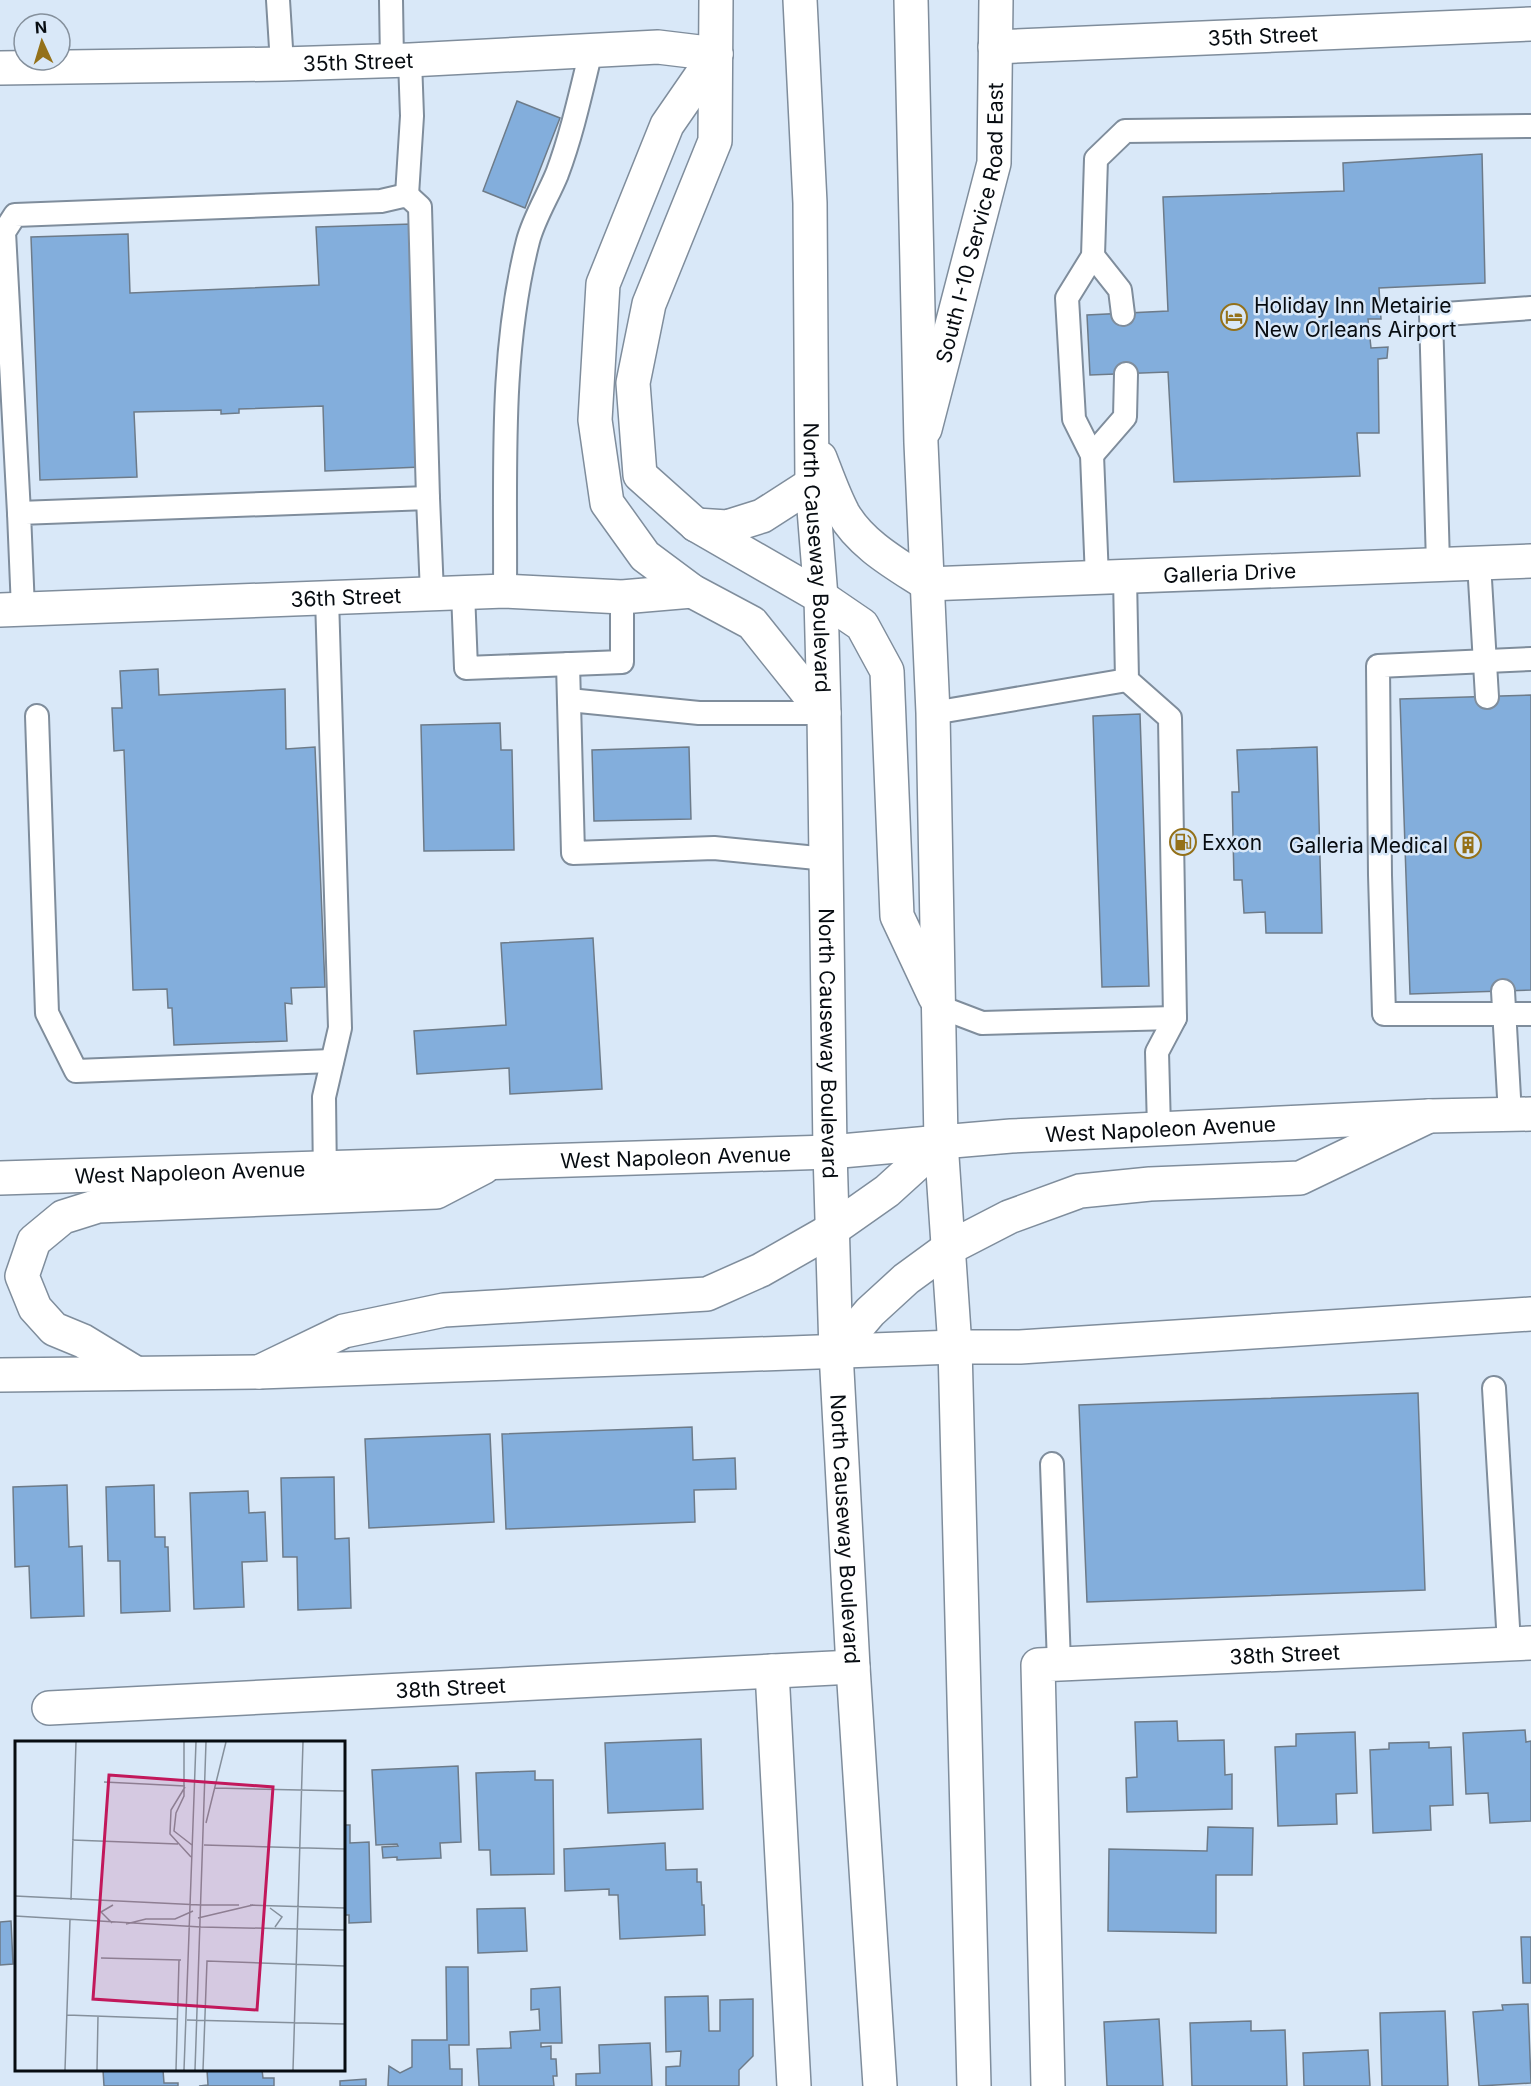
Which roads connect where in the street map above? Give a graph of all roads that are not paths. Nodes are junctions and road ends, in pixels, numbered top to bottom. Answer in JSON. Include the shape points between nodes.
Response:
{"nodes":[{"id":1,"x":278,"y":0,"type":"edge"},
{"id":2,"x":391,"y":0,"type":"edge"},
{"id":3,"x":716,"y":0,"type":"edge"},
{"id":4,"x":800,"y":0,"type":"edge"},
{"id":5,"x":911,"y":0,"type":"edge"},
{"id":6,"x":996,"y":0,"type":"edge"},
{"id":7,"x":1531,"y":24,"type":"edge"},
{"id":8,"x":995,"y":47,"type":"junction"},
{"id":9,"x":591,"y":51,"type":"junction"},
{"id":10,"x":716,"y":54,"type":"junction"},
{"id":11,"x":401,"y":60,"type":"junction"},
{"id":12,"x":282,"y":64,"type":"junction"},
{"id":13,"x":0,"y":68,"type":"edge"},
{"id":14,"x":1531,"y":126,"type":"edge"},
{"id":15,"x":408,"y":195,"type":"junction"},
{"id":16,"x":1093,"y":256,"type":"junction"},
{"id":17,"x":1531,"y":309,"type":"edge"},
{"id":18,"x":1123,"y":314,"type":"dead end"},
{"id":19,"x":1126,"y":374,"type":"dead end"},
{"id":20,"x":811,"y":437,"type":"junction"},
{"id":21,"x":921,"y":443,"type":"junction"},
{"id":22,"x":1092,"y":455,"type":"junction"},
{"id":23,"x":812,"y":484,"type":"junction"},
{"id":24,"x":428,"y":498,"type":"junction"},
{"id":25,"x":19,"y":513,"type":"junction"},
{"id":26,"x":696,"y":525,"type":"junction"},
{"id":27,"x":1531,"y":561,"type":"edge"},
{"id":28,"x":1479,"y":563,"type":"junction"},
{"id":29,"x":1438,"y":564,"type":"junction"},
{"id":30,"x":1111,"y":577,"type":"junction"},
{"id":31,"x":927,"y":584,"type":"junction"},
{"id":32,"x":505,"y":591,"type":"junction"},
{"id":33,"x":692,"y":591,"type":"junction"},
{"id":34,"x":447,"y":593,"type":"junction"},
{"id":35,"x":622,"y":597,"type":"junction"},
{"id":36,"x":821,"y":597,"type":"junction"},
{"id":37,"x":327,"y":598,"type":"junction"},
{"id":38,"x":11,"y":610,"type":"edge"},
{"id":39,"x":1531,"y":659,"type":"edge"},
{"id":40,"x":1484,"y":661,"type":"junction"},
{"id":41,"x":568,"y":664,"type":"junction"},
{"id":42,"x":1127,"y":680,"type":"junction"},
{"id":43,"x":1487,"y":697,"type":"dead end"},
{"id":44,"x":569,"y":700,"type":"junction"},
{"id":45,"x":824,"y":713,"type":"junction"},
{"id":46,"x":933,"y":713,"type":"junction"},
{"id":47,"x":37,"y":716,"type":"dead end"},
{"id":48,"x":827,"y":859,"type":"junction"},
{"id":49,"x":1503,"y":991,"type":"dead end"},
{"id":50,"x":940,"y":1007,"type":"junction"},
{"id":51,"x":1531,"y":1014,"type":"edge"},
{"id":52,"x":1503,"y":1015,"type":"junction"},
{"id":53,"x":1175,"y":1018,"type":"junction"},
{"id":54,"x":332,"y":1061,"type":"junction"},
{"id":55,"x":1430,"y":1116,"type":"junction"},
{"id":56,"x":1524,"y":1116,"type":"edge"},
{"id":57,"x":1159,"y":1129,"type":"junction"},
{"id":58,"x":941,"y":1142,"type":"junction"},
{"id":59,"x":831,"y":1152,"type":"junction"},
{"id":60,"x":0,"y":1178,"type":"edge"},
{"id":61,"x":326,"y":1182,"type":"junction"},
{"id":62,"x":833,"y":1229,"type":"junction"},
{"id":63,"x":947,"y":1250,"type":"junction"},
{"id":64,"x":1531,"y":1314,"type":"edge"},
{"id":65,"x":955,"y":1347,"type":"junction"},
{"id":66,"x":836,"y":1352,"type":"junction"},
{"id":67,"x":134,"y":1372,"type":"junction"},
{"id":68,"x":259,"y":1372,"type":"junction"},
{"id":69,"x":0,"y":1375,"type":"edge"},
{"id":70,"x":1494,"y":1388,"type":"dead end"},
{"id":71,"x":1052,"y":1464,"type":"dead end"},
{"id":72,"x":1520,"y":1643,"type":"edge"},
{"id":73,"x":1049,"y":1664,"type":"junction"},
{"id":74,"x":853,"y":1667,"type":"junction"},
{"id":75,"x":772,"y":1671,"type":"junction"},
{"id":76,"x":49,"y":1708,"type":"dead end"},
{"id":77,"x":795,"y":2086,"type":"edge"},
{"id":78,"x":880,"y":2086,"type":"edge"},
{"id":79,"x":974,"y":2086,"type":"edge"},
{"id":80,"x":1048,"y":2086,"type":"edge"}],
"edges":[{"from":1,"to":12,"type":"lane"},
{"from":2,"to":11,"type":"lane"},
{"from":3,"to":10,"type":"main road"},
{"from":4,"to":20,"type":"main road","name":"North Causeway Boulevard","via":[[810,203]]},
{"from":5,"to":21,"type":"main road"},
{"from":6,"to":8,"type":"main road","name":"South I-10 Service Road East"},
{"from":7,"to":8,"type":"main road","name":"35th Street"},
{"from":8,"to":21,"type":"main road","name":"South I-10 Service Road East","via":[[994,163]]},
{"from":9,"to":10,"type":"main road","name":"35th Street","via":[[657,47]]},
{"from":9,"to":11,"type":"main road","name":"35th Street"},
{"from":9,"to":32,"type":"lane","via":[[573,124],[529,239],[512,322],[507,372]]},
{"from":10,"to":26,"type":"main road","via":[[715,141],[649,304],[633,383],[640,475]]},
{"from":10,"to":33,"type":"main road","via":[[667,124],[603,284],[595,420],[607,503],[645,556]]},
{"from":11,"to":12,"type":"main road","name":"35th Street"},
{"from":11,"to":15,"type":"lane","via":[[412,116]]},
{"from":12,"to":13,"type":"main road","name":"35th Street"},
{"from":14,"to":16,"type":"lane","via":[[1125,131],[1096,159]]},
{"from":15,"to":24,"type":"lane","via":[[420,207]]},
{"from":15,"to":25,"type":"lane","via":[[381,201],[15,215],[3,232]]},
{"from":16,"to":18,"type":"lane","via":[[1120,290]]},
{"from":16,"to":22,"type":"lane","via":[[1067,298],[1074,419]]},
{"from":17,"to":29,"type":"lane","via":[[1431,315]]},
{"from":19,"to":22,"type":"lane","via":[[1125,417]]},
{"from":20,"to":23,"type":"main road","name":"North Causeway Boulevard"},
{"from":20,"to":31,"type":"main road","via":[[843,514],[883,555]]},
{"from":21,"to":31,"type":"main road"},
{"from":22,"to":30,"type":"lane"},
{"from":23,"to":26,"type":"main road","via":[[762,516],[727,527]]},
{"from":23,"to":36,"type":"main road","name":"North Causeway Boulevard"},
{"from":24,"to":25,"type":"lane"},
{"from":24,"to":34,"type":"lane"},
{"from":25,"to":38,"type":"lane"},
{"from":26,"to":36,"type":"main road"},
{"from":27,"to":28,"type":"main road","name":"Galleria Drive"},
{"from":28,"to":29,"type":"main road","name":"Galleria Drive"},
{"from":28,"to":40,"type":"lane"},
{"from":29,"to":30,"type":"main road","name":"Galleria Drive"},
{"from":30,"to":31,"type":"main road","name":"Galleria Drive"},
{"from":30,"to":42,"type":"lane"},
{"from":31,"to":46,"type":"main road"},
{"from":32,"to":34,"type":"main road","name":"36th Street"},
{"from":32,"to":35,"type":"main road","name":"36th Street"},
{"from":33,"to":35,"type":"main road","name":"36th Street"},
{"from":33,"to":45,"type":"main road","via":[[752,622]]},
{"from":34,"to":37,"type":"main road","name":"36th Street"},
{"from":34,"to":41,"type":"lane","via":[[465,668]]},
{"from":35,"to":41,"type":"lane","via":[[622,662]]},
{"from":36,"to":45,"type":"main road","name":"North Causeway Boulevard"},
{"from":36,"to":50,"type":"main road","via":[[862,625],[887,671],[897,916]]},
{"from":37,"to":38,"type":"main road","name":"36th Street"},
{"from":37,"to":54,"type":"lane","via":[[340,1028]]},
{"from":39,"to":40,"type":"lane"},
{"from":40,"to":43,"type":"lane"},
{"from":40,"to":52,"type":"lane","via":[[1378,666],[1384,1014]]},
{"from":41,"to":44,"type":"lane"},
{"from":42,"to":46,"type":"lane"},
{"from":42,"to":53,"type":"lane","via":[[1170,718]]},
{"from":44,"to":45,"type":"lane","via":[[699,713]]},
{"from":44,"to":48,"type":"lane","via":[[573,853],[714,848]]},
{"from":45,"to":48,"type":"main road","name":"North Causeway Boulevard"},
{"from":46,"to":50,"type":"main road"},
{"from":47,"to":54,"type":"lane","via":[[47,1013],[76,1071]]},
{"from":48,"to":59,"type":"main road","name":"North Causeway Boulevard"},
{"from":49,"to":52,"type":"lane"},
{"from":50,"to":53,"type":"lane","via":[[982,1023]]},
{"from":50,"to":58,"type":"main road"},
{"from":51,"to":52,"type":"lane"},
{"from":52,"to":56,"type":"lane"},
{"from":53,"to":57,"type":"lane","via":[[1157,1052]]},
{"from":54,"to":61,"type":"lane","via":[[324,1097]]},
{"from":55,"to":56,"type":"main road","name":"West Napoleon Avenue"},
{"from":55,"to":57,"type":"main road","name":"West Napoleon Avenue"},
{"from":55,"to":63,"type":"main road","via":[[1299,1178],[1080,1191],[1009,1217]]},
{"from":57,"to":58,"type":"main road","name":"West Napoleon Avenue"},
{"from":58,"to":59,"type":"main road","name":"West Napoleon Avenue"},
{"from":58,"to":62,"type":"main road","via":[[887,1191]]},
{"from":58,"to":63,"type":"main road"},
{"from":59,"to":61,"type":"main road","name":"West Napoleon Avenue","via":[[491,1163],[436,1192]]},
{"from":59,"to":62,"type":"main road","name":"North Causeway Boulevard"},
{"from":60,"to":61,"type":"main road","name":"West Napoleon Avenue"},
{"from":61,"to":67,"type":"main road","via":[[98,1206],[63,1217],[34,1241],[22,1276],[35,1308],[54,1329],[83,1341]]},
{"from":62,"to":66,"type":"main road","name":"North Causeway Boulevard"},
{"from":62,"to":68,"type":"main road","via":[[761,1270],[707,1294],[444,1310],[344,1331]]},
{"from":63,"to":65,"type":"main road"},
{"from":63,"to":66,"type":"main road","via":[[906,1279],[870,1312]]},
{"from":64,"to":65,"type":"main road","via":[[1020,1347]]},
{"from":65,"to":66,"type":"main road"},
{"from":65,"to":79,"type":"main road"},
{"from":66,"to":68,"type":"main road"},
{"from":66,"to":74,"type":"main road","name":"North Causeway Boulevard"},
{"from":67,"to":68,"type":"main road"},
{"from":67,"to":69,"type":"main road"},
{"from":70,"to":72,"type":"lane"},
{"from":71,"to":73,"type":"lane"},
{"from":72,"to":73,"type":"main road","name":"38th Street"},
{"from":73,"to":80,"type":"main road"},
{"from":74,"to":75,"type":"main road","name":"38th Street"},
{"from":74,"to":78,"type":"main road","name":"North Causeway Boulevard"},
{"from":75,"to":76,"type":"main road","name":"38th Street"},
{"from":75,"to":77,"type":"main road"}]}
